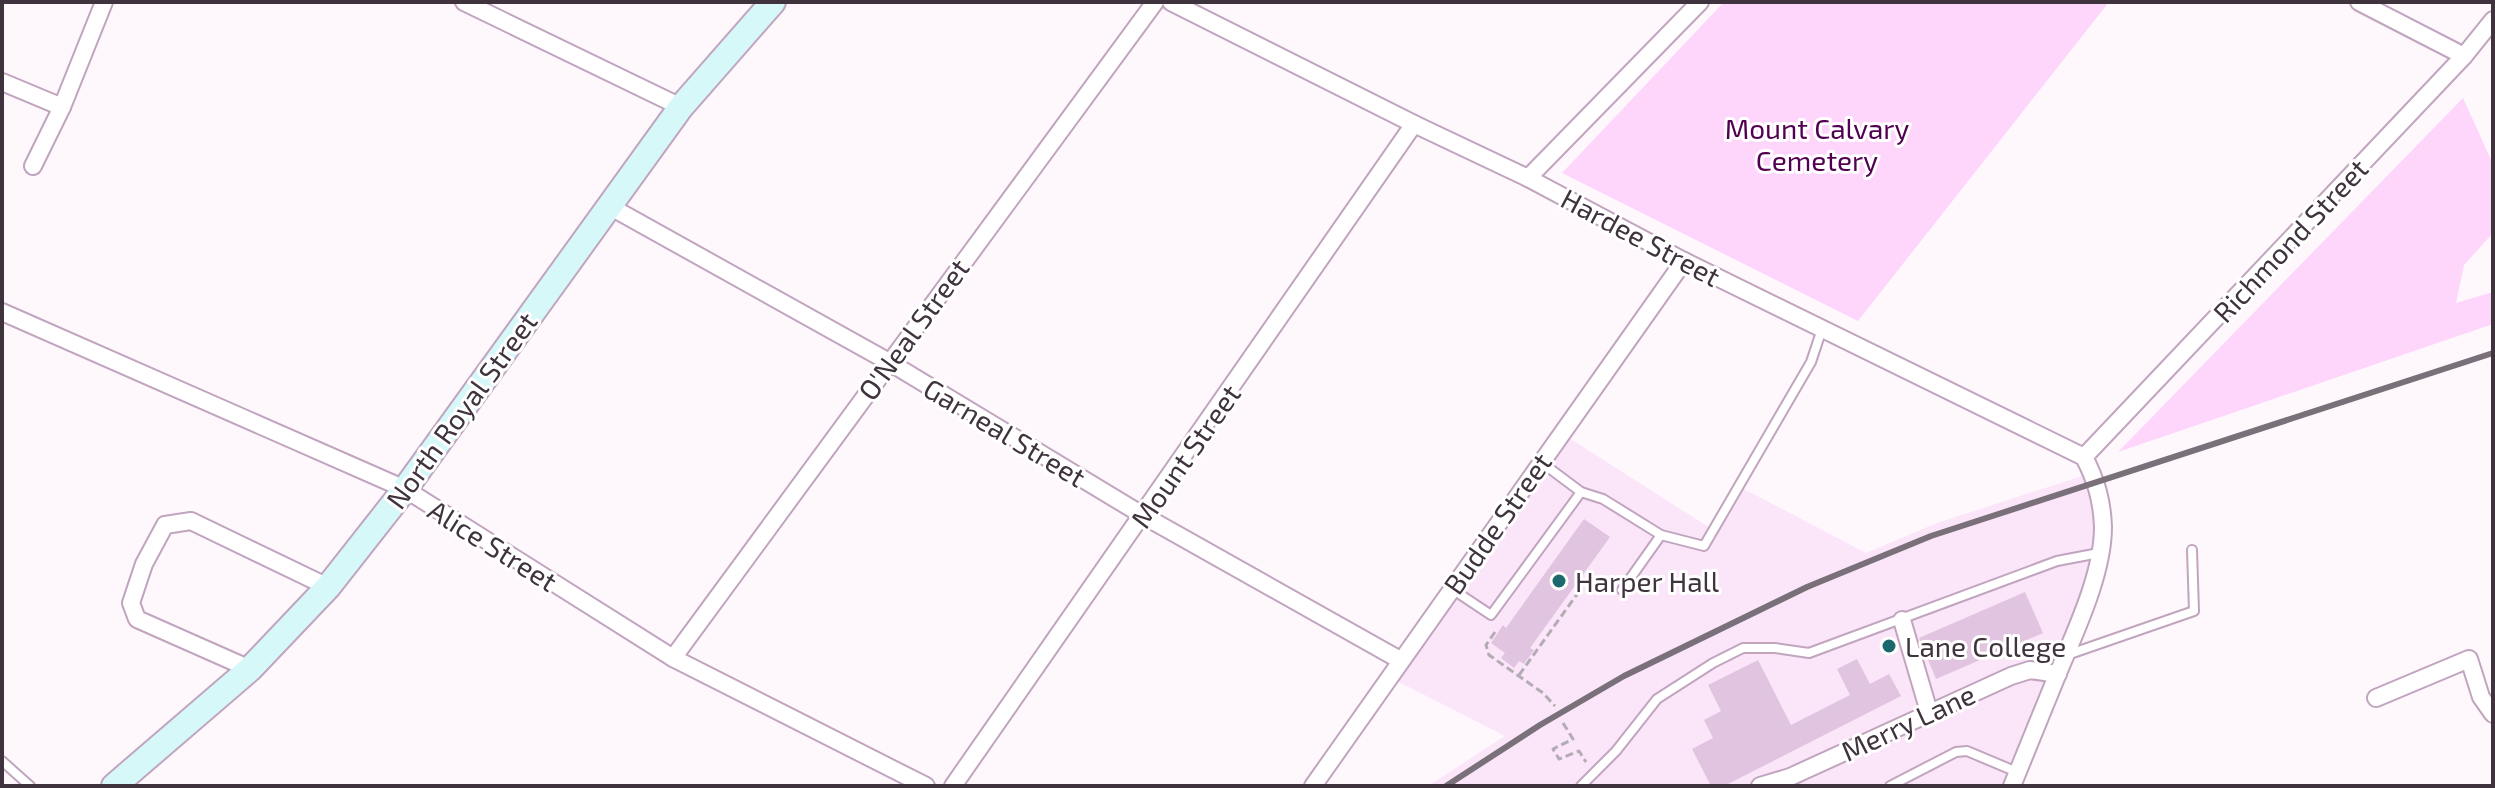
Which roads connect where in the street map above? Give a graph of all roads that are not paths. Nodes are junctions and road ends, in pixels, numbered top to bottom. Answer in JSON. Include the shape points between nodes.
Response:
{"nodes":[{"id":1,"x":104,"y":2,"type":"edge"},
{"id":2,"x":464,"y":2,"type":"edge"},
{"id":3,"x":773,"y":2,"type":"edge"},
{"id":4,"x":1155,"y":2,"type":"edge"},
{"id":5,"x":1171,"y":2,"type":"edge"},
{"id":6,"x":1700,"y":2,"type":"edge"},
{"id":7,"x":2359,"y":2,"type":"edge"},
{"id":8,"x":2493,"y":20,"type":"edge"},
{"id":9,"x":2464,"y":56,"type":"junction"},
{"id":10,"x":2,"y":82,"type":"edge"},
{"id":11,"x":62,"y":107,"type":"junction"},
{"id":12,"x":681,"y":107,"type":"junction"},
{"id":13,"x":1414,"y":124,"type":"junction"},
{"id":14,"x":33,"y":166,"type":"dead end"},
{"id":15,"x":1528,"y":178,"type":"junction"},
{"id":16,"x":609,"y":206,"type":"junction"},
{"id":17,"x":1684,"y":261,"type":"junction"},
{"id":18,"x":2,"y":312,"type":"edge"},
{"id":19,"x":1822,"y":329,"type":"junction"},
{"id":20,"x":889,"y":362,"type":"junction"},
{"id":21,"x":2084,"y":457,"type":"junction"},
{"id":22,"x":1540,"y":462,"type":"junction"},
{"id":23,"x":405,"y":489,"type":"junction"},
{"id":24,"x":1581,"y":492,"type":"junction"},
{"id":25,"x":1144,"y":516,"type":"junction"},
{"id":26,"x":1661,"y":535,"type":"junction"},
{"id":27,"x":2192,"y":550,"type":"dead end"},
{"id":28,"x":2099,"y":553,"type":"junction"},
{"id":29,"x":328,"y":587,"type":"junction"},
{"id":30,"x":1451,"y":588,"type":"junction"},
{"id":31,"x":1622,"y":590,"type":"dead end"},
{"id":32,"x":1902,"y":620,"type":"junction"},
{"id":33,"x":2067,"y":655,"type":"junction"},
{"id":34,"x":673,"y":658,"type":"junction"},
{"id":35,"x":1400,"y":660,"type":"junction"},
{"id":36,"x":250,"y":669,"type":"junction"},
{"id":37,"x":2058,"y":674,"type":"junction"},
{"id":38,"x":2376,"y":698,"type":"dead end"},
{"id":39,"x":1929,"y":712,"type":"junction"},
{"id":40,"x":2493,"y":714,"type":"edge"},
{"id":41,"x":2,"y":761,"type":"edge"},
{"id":42,"x":2015,"y":779,"type":"edge"},
{"id":43,"x":30,"y":786,"type":"edge"},
{"id":44,"x":114,"y":786,"type":"edge"},
{"id":45,"x":926,"y":786,"type":"edge"},
{"id":46,"x":953,"y":786,"type":"edge"},
{"id":47,"x":1313,"y":786,"type":"edge"},
{"id":48,"x":1581,"y":786,"type":"edge"},
{"id":49,"x":1760,"y":786,"type":"edge"},
{"id":50,"x":1890,"y":786,"type":"edge"}],
"edges":[{"from":1,"to":11,"type":"street"},
{"from":2,"to":12,"type":"street"},
{"from":3,"to":12,"type":"main road","name":"North Royal Street"},
{"from":4,"to":20,"type":"street","name":"O'Neal Street"},
{"from":5,"to":13,"type":"street","name":"Hardee Street"},
{"from":6,"to":15,"type":"street"},
{"from":7,"to":9,"type":"street"},
{"from":8,"to":9,"type":"street","name":"Richmond Street"},
{"from":9,"to":21,"type":"street","name":"Richmond Street"},
{"from":10,"to":11,"type":"street"},
{"from":11,"to":14,"type":"street"},
{"from":12,"to":16,"type":"main road","name":"North Royal Street"},
{"from":13,"to":15,"type":"street","name":"Hardee Street"},
{"from":13,"to":25,"type":"street","name":"Mount Street"},
{"from":15,"to":17,"type":"street","name":"Hardee Street"},
{"from":16,"to":20,"type":"street","name":"Garneal Street"},
{"from":16,"to":23,"type":"main road","name":"North Royal Street"},
{"from":17,"to":19,"type":"street","name":"Hardee Street"},
{"from":17,"to":22,"type":"street","name":"Budde Street"},
{"from":18,"to":23,"type":"street","name":"Alice Street"},
{"from":19,"to":21,"type":"street","name":"Hardee Street"},
{"from":19,"to":26,"type":"lane","via":[[1811,362],[1704,546]]},
{"from":20,"to":25,"type":"street","name":"Garneal Street"},
{"from":20,"to":34,"type":"street","name":"O'Neal Street"},
{"from":21,"to":28,"type":"street","via":[[2098,485],[2103,529]]},
{"from":22,"to":24,"type":"lane"},
{"from":22,"to":30,"type":"street","name":"Budde Street"},
{"from":23,"to":29,"type":"main road","name":"North Royal Street"},
{"from":23,"to":34,"type":"street","name":"Alice Street"},
{"from":24,"to":26,"type":"lane","via":[[1603,499]]},
{"from":24,"to":30,"type":"lane","via":[[1491,615]]},
{"from":25,"to":35,"type":"street","name":"Garneal Street"},
{"from":25,"to":46,"type":"street","name":"Mount Street"},
{"from":26,"to":31,"type":"lane"},
{"from":27,"to":33,"type":"lane","via":[[2194,611]]},
{"from":28,"to":32,"type":"lane","via":[[2057,561]]},
{"from":28,"to":33,"type":"street"},
{"from":29,"to":36,"type":"main road","name":"North Royal Street"},
{"from":29,"to":36,"type":"street","via":[[191,521],[165,525],[131,603],[137,619]]},
{"from":30,"to":35,"type":"street","name":"Budde Street"},
{"from":32,"to":39,"type":"street"},
{"from":32,"to":48,"type":"lane","via":[[1809,653],[1743,648],[1713,663],[1657,699]]},
{"from":33,"to":37,"type":"street"},
{"from":34,"to":45,"type":"street","name":"Alice Street"},
{"from":35,"to":47,"type":"street","name":"Budde Street"},
{"from":36,"to":44,"type":"main road","name":"North Royal Street"},
{"from":37,"to":39,"type":"street","name":"Merry Lane","via":[[2030,670]]},
{"from":37,"to":42,"type":"street"},
{"from":38,"to":40,"type":"street","via":[[2469,659],[2481,697]]},
{"from":39,"to":49,"type":"street","name":"Merry Lane"},
{"from":41,"to":43,"type":"lane"},
{"from":42,"to":50,"type":"lane","via":[[1967,751]]}]}
